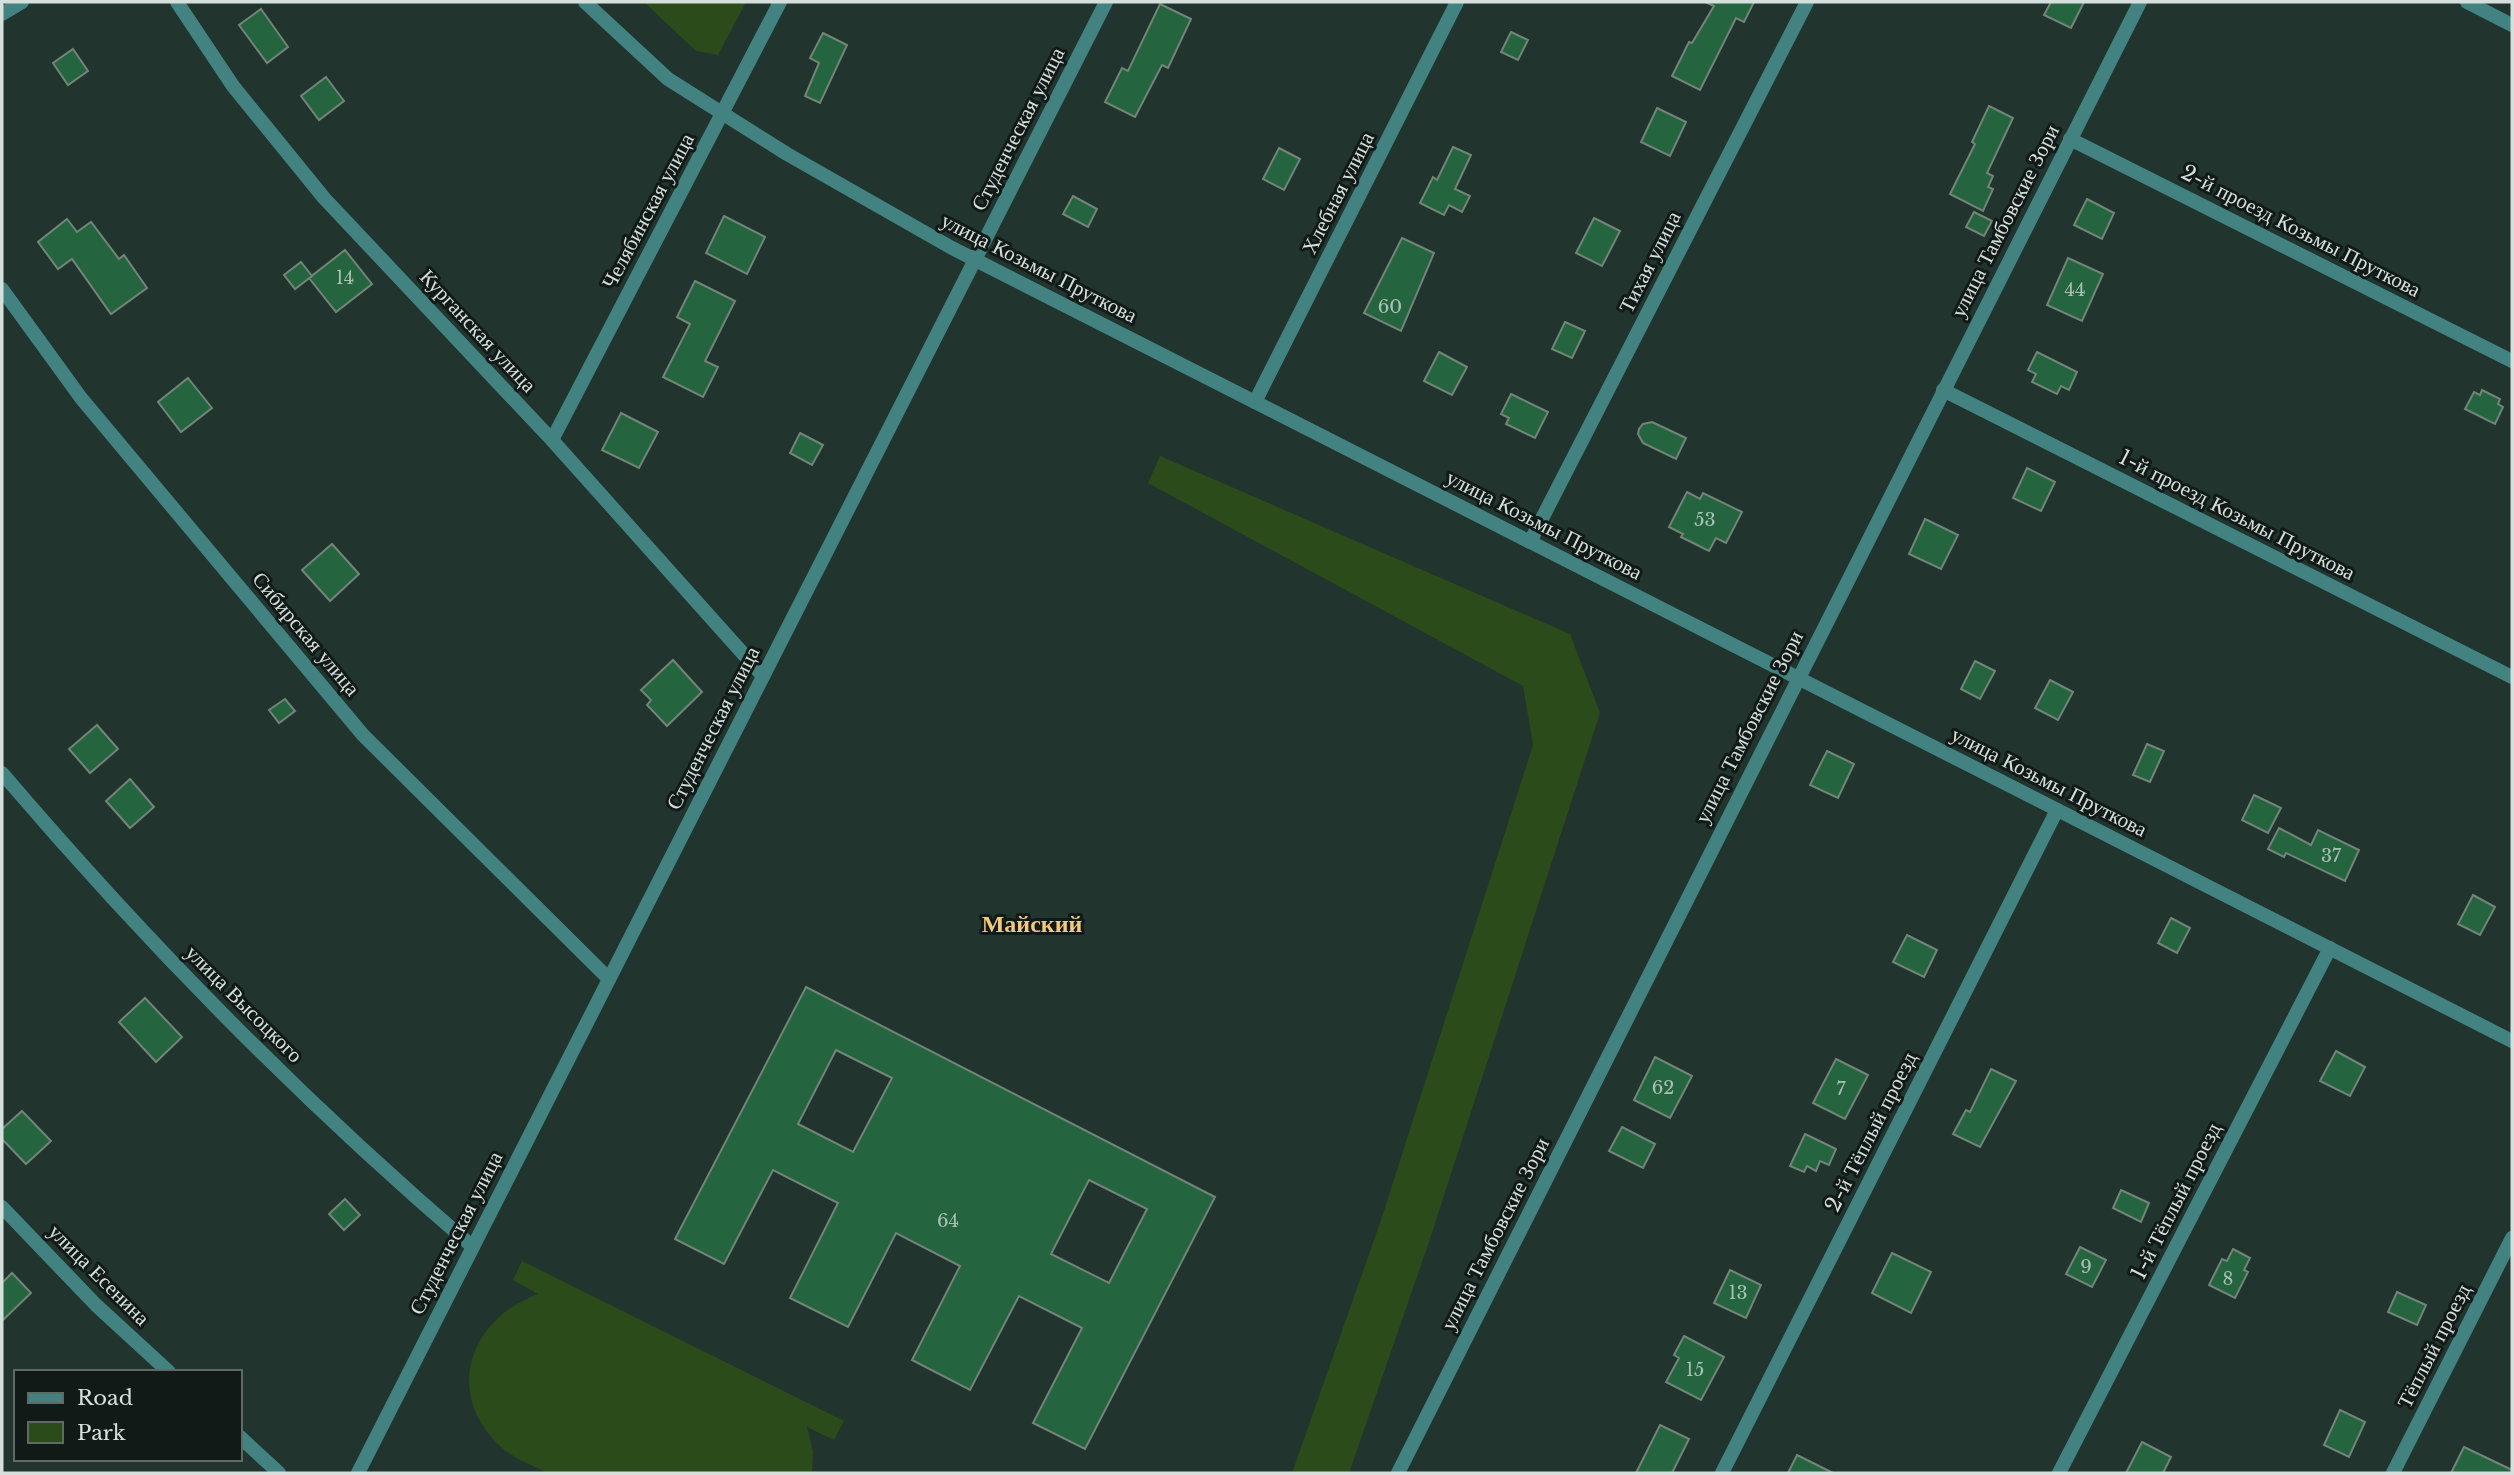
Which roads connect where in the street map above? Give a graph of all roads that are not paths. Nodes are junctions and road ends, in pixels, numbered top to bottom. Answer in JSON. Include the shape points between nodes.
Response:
{"nodes":[{"id":1,"x":22,"y":2,"type":"edge"},
{"id":2,"x":177,"y":2,"type":"edge"},
{"id":3,"x":585,"y":2,"type":"edge"},
{"id":4,"x":780,"y":2,"type":"edge"},
{"id":5,"x":1106,"y":2,"type":"edge"},
{"id":6,"x":1457,"y":2,"type":"edge"},
{"id":7,"x":1807,"y":2,"type":"edge"},
{"id":8,"x":2140,"y":2,"type":"edge"},
{"id":9,"x":2467,"y":2,"type":"edge"},
{"id":10,"x":2,"y":14,"type":"edge"},
{"id":11,"x":2512,"y":25,"type":"edge"},
{"id":12,"x":723,"y":114,"type":"junction"},
{"id":13,"x":2070,"y":139,"type":"junction"},
{"id":14,"x":975,"y":260,"type":"junction"},
{"id":15,"x":2,"y":289,"type":"edge"},
{"id":16,"x":2512,"y":361,"type":"edge"},
{"id":17,"x":1943,"y":390,"type":"junction"},
{"id":18,"x":1255,"y":402,"type":"junction"},
{"id":19,"x":552,"y":440,"type":"junction"},
{"id":20,"x":1530,"y":542,"type":"junction"},
{"id":21,"x":763,"y":676,"type":"junction"},
{"id":22,"x":2512,"y":677,"type":"edge"},
{"id":23,"x":1797,"y":678,"type":"junction"},
{"id":24,"x":2,"y":773,"type":"edge"},
{"id":25,"x":2057,"y":810,"type":"junction"},
{"id":26,"x":2330,"y":948,"type":"junction"},
{"id":27,"x":609,"y":979,"type":"junction"},
{"id":28,"x":2512,"y":1041,"type":"edge"},
{"id":29,"x":2,"y":1207,"type":"edge"},
{"id":30,"x":2512,"y":1238,"type":"edge"},
{"id":31,"x":473,"y":1247,"type":"junction"},
{"id":32,"x":167,"y":1370,"type":"edge"},
{"id":33,"x":242,"y":1439,"type":"edge"},
{"id":34,"x":279,"y":1473,"type":"edge"},
{"id":35,"x":358,"y":1473,"type":"edge"},
{"id":36,"x":1398,"y":1473,"type":"edge"},
{"id":37,"x":1722,"y":1473,"type":"edge"},
{"id":38,"x":2059,"y":1473,"type":"edge"},
{"id":39,"x":2393,"y":1473,"type":"edge"}],
"edges":[{"from":1,"to":10,"type":"street"},
{"from":2,"to":19,"type":"street","name":"Курганская улица","via":[[233,86],[324,198]]},
{"from":3,"to":12,"type":"street","name":"улица Козьмы Пруткова","via":[[668,79]]},
{"from":4,"to":12,"type":"street","name":"Челябинская улица"},
{"from":5,"to":14,"type":"street","name":"Студенческая улица"},
{"from":6,"to":18,"type":"street","name":"Хлебная улица"},
{"from":7,"to":20,"type":"street","name":"Тихая улица"},
{"from":8,"to":13,"type":"street","name":"улица Тамбовские Зори"},
{"from":9,"to":11,"type":"street"},
{"from":12,"to":14,"type":"street","name":"улица Козьмы Пруткова"},
{"from":12,"to":19,"type":"street","name":"Челябинская улица"},
{"from":13,"to":16,"type":"street","name":"2-й проезд Козьмы Пруткова"},
{"from":13,"to":17,"type":"street","name":"улица Тамбовские Зори"},
{"from":14,"to":18,"type":"street","name":"улица Козьмы Пруткова"},
{"from":14,"to":21,"type":"street","name":"Студенческая улица"},
{"from":15,"to":27,"type":"street","name":"Сибирская улица","via":[[81,398],[363,735]]},
{"from":17,"to":22,"type":"street","name":"1-й проезд Козьмы Пруткова"},
{"from":17,"to":23,"type":"street","name":"улица Тамбовские Зори"},
{"from":18,"to":20,"type":"street","name":"улица Козьмы Пруткова"},
{"from":19,"to":21,"type":"street","name":"Курганская улица"},
{"from":20,"to":23,"type":"street","name":"улица Козьмы Пруткова"},
{"from":21,"to":27,"type":"street","name":"Студенческая улица"},
{"from":23,"to":25,"type":"street","name":"улица Козьмы Пруткова"},
{"from":23,"to":36,"type":"street","name":"улица Тамбовские Зори"},
{"from":24,"to":31,"type":"street","name":"улица Высоцкого","via":[[75,859],[244,1037],[413,1197]]},
{"from":25,"to":26,"type":"street","name":"улица Козьмы Пруткова"},
{"from":25,"to":37,"type":"street","name":"2-й Тёплый проезд"},
{"from":26,"to":28,"type":"street","name":"улица Козьмы Пруткова"},
{"from":26,"to":38,"type":"street","name":"1-й Тёплый проезд"},
{"from":27,"to":31,"type":"street","name":"Студенческая улица"},
{"from":29,"to":32,"type":"street","name":"улица Есенина","via":[[96,1305]]},
{"from":30,"to":39,"type":"street","name":"Тёплый проезд"},
{"from":31,"to":35,"type":"street","name":"Студенческая улица"},
{"from":33,"to":34,"type":"street"}]}
